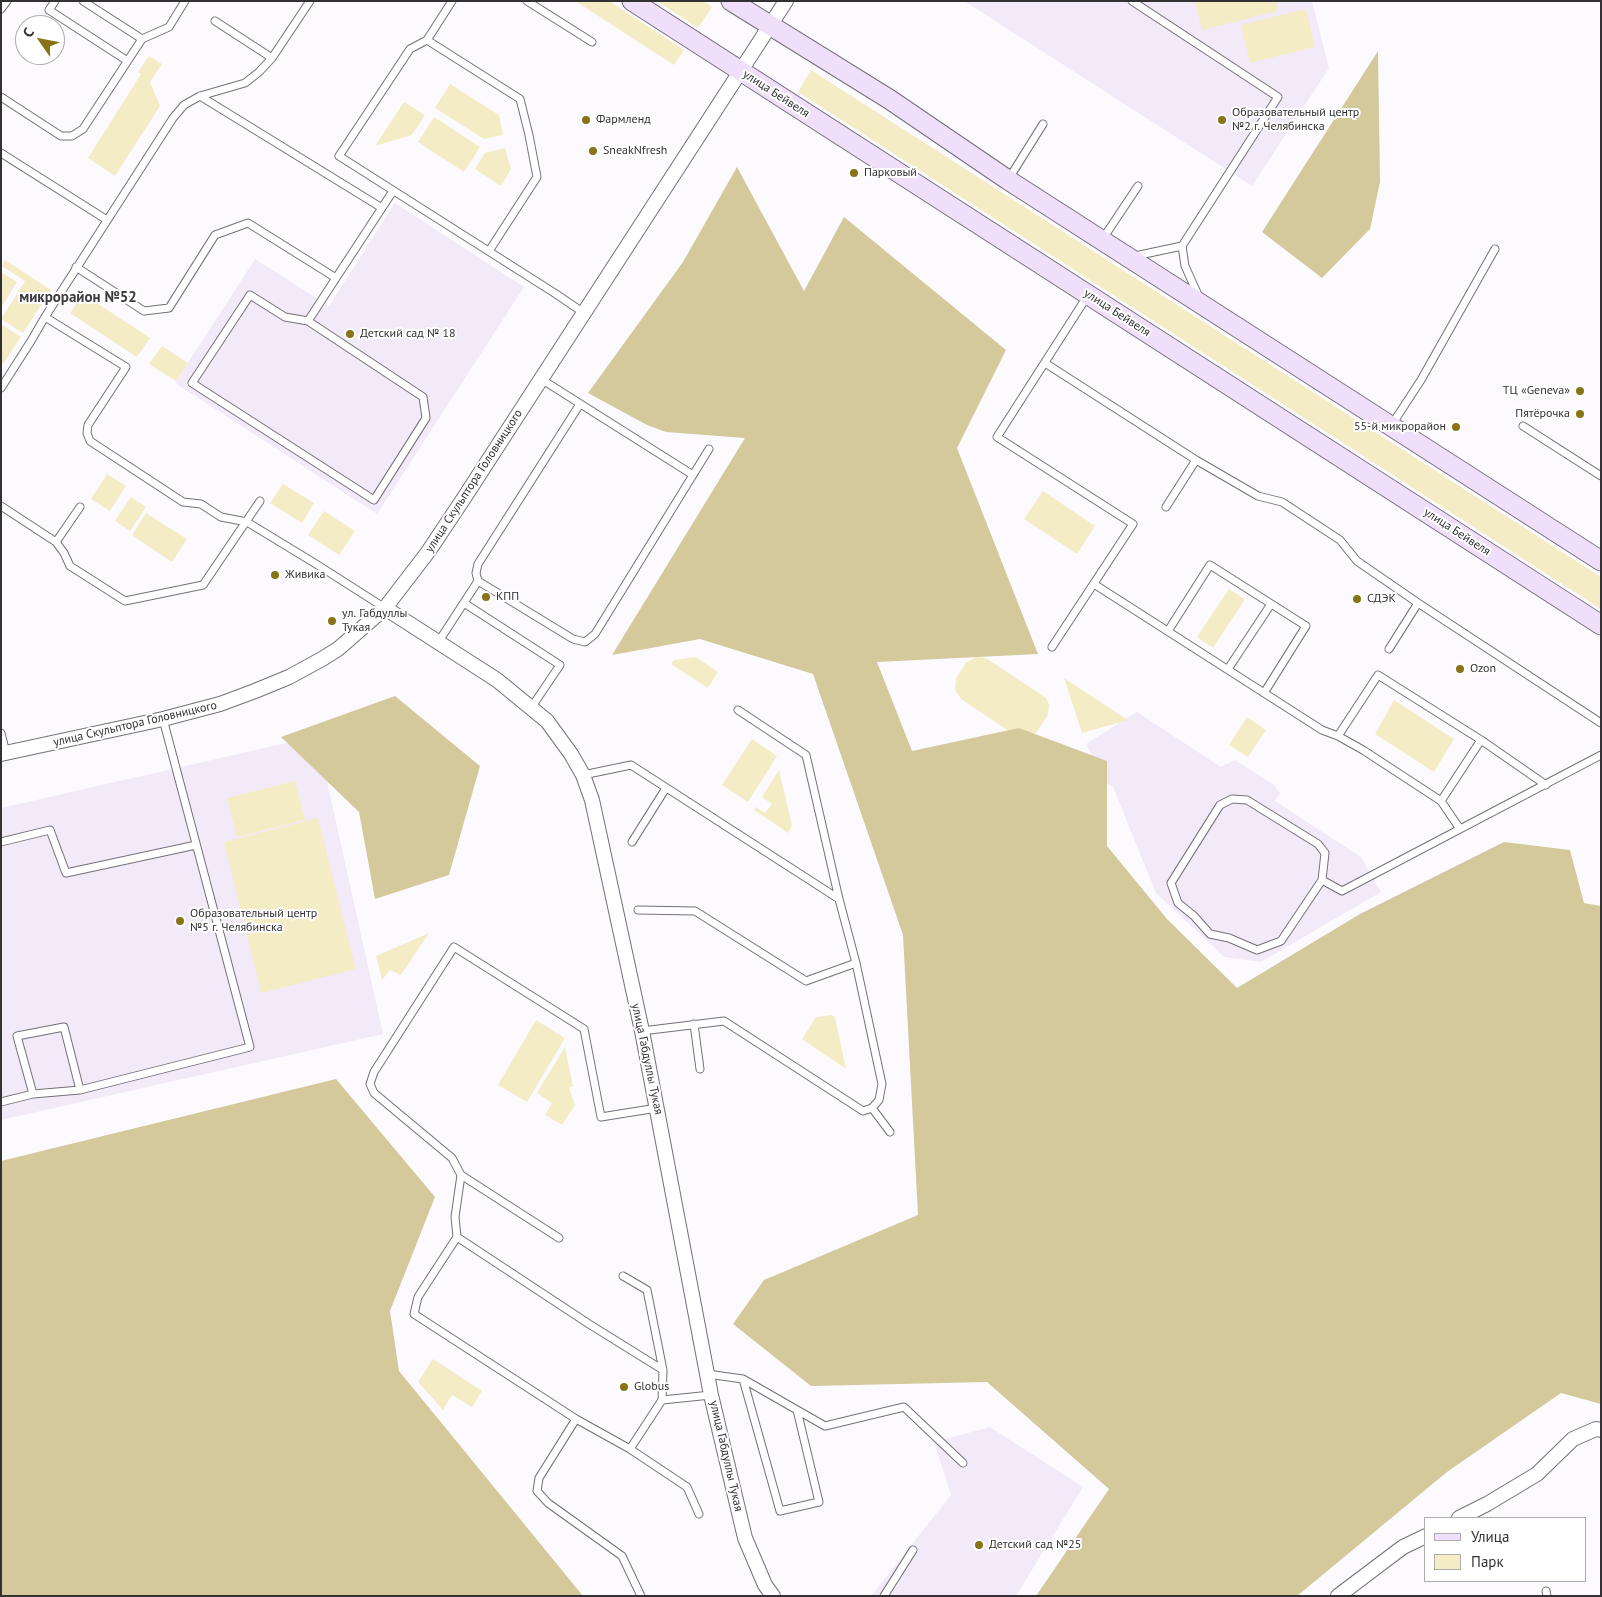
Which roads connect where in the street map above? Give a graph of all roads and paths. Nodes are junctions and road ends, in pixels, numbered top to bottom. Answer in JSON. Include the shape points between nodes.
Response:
{"nodes":[{"id":1,"x":7,"y":1,"type":"edge"},
{"id":2,"x":54,"y":1,"type":"edge"},
{"id":3,"x":82,"y":1,"type":"edge"},
{"id":4,"x":186,"y":1,"type":"edge"},
{"id":5,"x":310,"y":1,"type":"edge"},
{"id":6,"x":452,"y":1,"type":"edge"},
{"id":7,"x":527,"y":1,"type":"edge"},
{"id":8,"x":632,"y":1,"type":"edge"},
{"id":9,"x":731,"y":1,"type":"edge"},
{"id":10,"x":786,"y":1,"type":"edge"},
{"id":11,"x":1132,"y":1,"type":"edge"},
{"id":12,"x":1,"y":9,"type":"edge"},
{"id":13,"x":215,"y":21,"type":"dead end"},
{"id":14,"x":771,"y":26,"type":"junction"},
{"id":15,"x":142,"y":39,"type":"junction"},
{"id":16,"x":427,"y":40,"type":"junction"},
{"id":17,"x":592,"y":42,"type":"dead end"},
{"id":18,"x":272,"y":58,"type":"junction"},
{"id":19,"x":126,"y":60,"type":"junction"},
{"id":20,"x":741,"y":71,"type":"junction"},
{"id":21,"x":200,"y":96,"type":"junction"},
{"id":22,"x":1,"y":97,"type":"edge"},
{"id":23,"x":1043,"y":124,"type":"dead end"},
{"id":24,"x":1,"y":153,"type":"edge"},
{"id":25,"x":1008,"y":180,"type":"junction"},
{"id":26,"x":1138,"y":186,"type":"dead end"},
{"id":27,"x":394,"y":191,"type":"junction"},
{"id":28,"x":382,"y":208,"type":"junction"},
{"id":29,"x":107,"y":220,"type":"junction"},
{"id":30,"x":1102,"y":241,"type":"junction"},
{"id":31,"x":1182,"y":246,"type":"junction"},
{"id":32,"x":1495,"y":249,"type":"dead end"},
{"id":33,"x":489,"y":251,"type":"junction"},
{"id":34,"x":1128,"y":257,"type":"junction"},
{"id":35,"x":76,"y":267,"type":"junction"},
{"id":36,"x":336,"y":278,"type":"junction"},
{"id":37,"x":1088,"y":294,"type":"junction"},
{"id":38,"x":1204,"y":306,"type":"junction"},
{"id":39,"x":584,"y":313,"type":"junction"},
{"id":40,"x":45,"y":316,"type":"junction"},
{"id":41,"x":308,"y":321,"type":"junction"},
{"id":42,"x":1045,"y":363,"type":"junction"},
{"id":43,"x":541,"y":379,"type":"junction"},
{"id":44,"x":1,"y":388,"type":"edge"},
{"id":45,"x":580,"y":404,"type":"junction"},
{"id":46,"x":1391,"y":426,"type":"junction"},
{"id":47,"x":1523,"y":426,"type":"dead end"},
{"id":48,"x":709,"y":449,"type":"dead end"},
{"id":49,"x":1196,"y":460,"type":"junction"},
{"id":50,"x":694,"y":475,"type":"junction"},
{"id":51,"x":1601,"y":476,"type":"edge"},
{"id":52,"x":260,"y":501,"type":"dead end"},
{"id":53,"x":1,"y":506,"type":"edge"},
{"id":54,"x":80,"y":507,"type":"dead end"},
{"id":55,"x":1166,"y":507,"type":"dead end"},
{"id":56,"x":247,"y":522,"type":"junction"},
{"id":57,"x":56,"y":542,"type":"junction"},
{"id":58,"x":1601,"y":561,"type":"edge"},
{"id":59,"x":478,"y":581,"type":"junction"},
{"id":60,"x":1094,"y":584,"type":"junction"},
{"id":61,"x":464,"y":603,"type":"junction"},
{"id":62,"x":1418,"y":603,"type":"junction"},
{"id":63,"x":1271,"y":604,"type":"junction"},
{"id":64,"x":385,"y":608,"type":"junction"},
{"id":65,"x":1601,"y":625,"type":"edge"},
{"id":66,"x":1168,"y":631,"type":"junction"},
{"id":67,"x":439,"y":641,"type":"junction"},
{"id":68,"x":1052,"y":648,"type":"dead end"},
{"id":69,"x":1389,"y":650,"type":"dead end"},
{"id":70,"x":1228,"y":669,"type":"junction"},
{"id":71,"x":1264,"y":693,"type":"junction"},
{"id":72,"x":531,"y":708,"type":"junction"},
{"id":73,"x":738,"y":710,"type":"dead end"},
{"id":74,"x":163,"y":719,"type":"junction"},
{"id":75,"x":1601,"y":722,"type":"edge"},
{"id":76,"x":1,"y":732,"type":"edge"},
{"id":77,"x":1338,"y":736,"type":"junction"},
{"id":78,"x":1481,"y":740,"type":"junction"},
{"id":79,"x":4,"y":754,"type":"edge"},
{"id":80,"x":1601,"y":755,"type":"edge"},
{"id":81,"x":582,"y":775,"type":"junction"},
{"id":82,"x":1546,"y":785,"type":"junction"},
{"id":83,"x":666,"y":788,"type":"junction"},
{"id":84,"x":1441,"y":801,"type":"junction"},
{"id":85,"x":1460,"y":829,"type":"junction"},
{"id":86,"x":1,"y":842,"type":"edge"},
{"id":87,"x":632,"y":842,"type":"dead end"},
{"id":88,"x":196,"y":845,"type":"junction"},
{"id":89,"x":1322,"y":880,"type":"junction"},
{"id":90,"x":839,"y":900,"type":"junction"},
{"id":91,"x":638,"y":910,"type":"dead end"},
{"id":92,"x":856,"y":963,"type":"junction"},
{"id":93,"x":694,"y":1024,"type":"junction"},
{"id":94,"x":642,"y":1031,"type":"junction"},
{"id":95,"x":700,"y":1069,"type":"dead end"},
{"id":96,"x":80,"y":1090,"type":"junction"},
{"id":97,"x":33,"y":1094,"type":"junction"},
{"id":98,"x":1,"y":1102,"type":"edge"},
{"id":99,"x":657,"y":1108,"type":"junction"},
{"id":100,"x":872,"y":1108,"type":"junction"},
{"id":101,"x":890,"y":1132,"type":"dead end"},
{"id":102,"x":461,"y":1175,"type":"junction"},
{"id":103,"x":457,"y":1237,"type":"junction"},
{"id":104,"x":559,"y":1238,"type":"dead end"},
{"id":105,"x":623,"y":1276,"type":"dead end"},
{"id":106,"x":663,"y":1370,"type":"junction"},
{"id":107,"x":707,"y":1374,"type":"junction"},
{"id":108,"x":743,"y":1379,"type":"junction"},
{"id":109,"x":711,"y":1394,"type":"junction"},
{"id":110,"x":662,"y":1400,"type":"junction"},
{"id":111,"x":797,"y":1410,"type":"junction"},
{"id":112,"x":576,"y":1419,"type":"junction"},
{"id":113,"x":1601,"y":1430,"type":"edge"},
{"id":114,"x":630,"y":1449,"type":"junction"},
{"id":115,"x":962,"y":1463,"type":"dead end"},
{"id":116,"x":699,"y":1514,"type":"dead end"},
{"id":117,"x":1461,"y":1517,"type":"edge"},
{"id":118,"x":1424,"y":1537,"type":"edge"},
{"id":119,"x":913,"y":1550,"type":"dead end"},
{"id":120,"x":640,"y":1596,"type":"edge"},
{"id":121,"x":773,"y":1596,"type":"edge"},
{"id":122,"x":884,"y":1596,"type":"edge"},
{"id":123,"x":1338,"y":1596,"type":"edge"}],
"edges":[{"from":1,"to":12,"type":"lane"},
{"from":2,"to":19,"type":"lane","via":[[49,10]]},
{"from":3,"to":15,"type":"lane"},
{"from":4,"to":15,"type":"lane","via":[[169,27]]},
{"from":5,"to":18,"type":"lane"},
{"from":6,"to":16,"type":"lane"},
{"from":7,"to":17,"type":"lane"},
{"from":8,"to":20,"type":"main road","name":"улица Бейвеля"},
{"from":9,"to":14,"type":"main road"},
{"from":10,"to":14,"type":"street","name":"улица Скульптора Головницкого"},
{"from":11,"to":31,"type":"lane","via":[[1278,97]]},
{"from":13,"to":18,"type":"lane"},
{"from":14,"to":20,"type":"street","name":"улица Скульптора Головницкого"},
{"from":14,"to":25,"type":"main road","via":[[889,99]]},
{"from":15,"to":19,"type":"lane"},
{"from":16,"to":27,"type":"lane","via":[[410,49],[339,156]]},
{"from":16,"to":33,"type":"lane","via":[[520,99],[536,177]]},
{"from":18,"to":21,"type":"lane","via":[[245,83]]},
{"from":19,"to":22,"type":"lane","via":[[83,129],[72,136],[61,136]]},
{"from":20,"to":37,"type":"main road","name":"улица Бейвеля"},
{"from":20,"to":39,"type":"street","name":"улица Скульптора Головницкого"},
{"from":21,"to":28,"type":"lane"},
{"from":21,"to":29,"type":"lane","via":[[184,105],[173,118]]},
{"from":23,"to":25,"type":"lane"},
{"from":24,"to":29,"type":"lane"},
{"from":25,"to":30,"type":"main road"},
{"from":26,"to":30,"type":"lane"},
{"from":27,"to":28,"type":"lane"},
{"from":27,"to":33,"type":"lane"},
{"from":28,"to":36,"type":"lane"},
{"from":29,"to":35,"type":"lane"},
{"from":30,"to":34,"type":"main road"},
{"from":31,"to":34,"type":"lane"},
{"from":31,"to":38,"type":"lane","via":[[1185,266]]},
{"from":32,"to":46,"type":"lane","via":[[1421,380]]},
{"from":33,"to":39,"type":"lane"},
{"from":34,"to":38,"type":"main road"},
{"from":35,"to":36,"type":"lane","via":[[144,311],[169,308],[215,235],[248,223]]},
{"from":35,"to":40,"type":"lane"},
{"from":36,"to":41,"type":"lane"},
{"from":37,"to":42,"type":"lane"},
{"from":37,"to":65,"type":"main road","name":"улица Бейвеля"},
{"from":38,"to":46,"type":"main road"},
{"from":39,"to":43,"type":"street","name":"улица Скульптора Головницкого"},
{"from":40,"to":44,"type":"lane"},
{"from":40,"to":56,"type":"lane","via":[[126,367],[88,425],[90,441],[183,502],[201,504],[221,517]]},
{"from":41,"to":41,"type":"lane","via":[[285,317],[250,295],[192,383],[374,500],[426,418],[423,397]]},
{"from":42,"to":49,"type":"lane"},
{"from":42,"to":60,"type":"lane","via":[[997,437],[1133,524]]},
{"from":43,"to":45,"type":"lane"},
{"from":43,"to":64,"type":"street","name":"улица Скульптора Головницкого","via":[[428,552]]},
{"from":45,"to":50,"type":"lane"},
{"from":45,"to":59,"type":"lane","via":[[478,564]]},
{"from":46,"to":58,"type":"main road"},
{"from":47,"to":51,"type":"lane"},
{"from":48,"to":50,"type":"lane"},
{"from":49,"to":55,"type":"lane"},
{"from":49,"to":62,"type":"lane","via":[[1258,496],[1282,502],[1340,540],[1357,562]]},
{"from":50,"to":59,"type":"lane","via":[[595,634],[585,642],[573,639]]},
{"from":52,"to":56,"type":"lane"},
{"from":53,"to":57,"type":"lane"},
{"from":54,"to":57,"type":"lane"},
{"from":56,"to":57,"type":"lane","via":[[203,585],[126,602],[70,566]]},
{"from":56,"to":64,"type":"lane"},
{"from":59,"to":61,"type":"lane"},
{"from":60,"to":66,"type":"lane"},
{"from":60,"to":68,"type":"lane"},
{"from":61,"to":67,"type":"lane"},
{"from":61,"to":72,"type":"lane","via":[[560,665]]},
{"from":62,"to":69,"type":"lane"},
{"from":62,"to":75,"type":"lane"},
{"from":63,"to":66,"type":"lane","via":[[1210,565]]},
{"from":63,"to":70,"type":"lane"},
{"from":63,"to":71,"type":"lane","via":[[1306,626]]},
{"from":64,"to":67,"type":"street","name":"улица Габдуллы Тукая"},
{"from":64,"to":74,"type":"street","name":"улица Скульптора Головницкого","via":[[338,649],[289,677],[220,704]]},
{"from":66,"to":70,"type":"lane"},
{"from":67,"to":72,"type":"street","name":"улица Габдуллы Тукая","via":[[497,680]]},
{"from":70,"to":71,"type":"lane"},
{"from":71,"to":77,"type":"lane","via":[[1322,730]]},
{"from":72,"to":81,"type":"street","name":"улица Габдуллы Тукая","via":[[547,721]]},
{"from":73,"to":90,"type":"lane","via":[[806,755]]},
{"from":74,"to":79,"type":"street","name":"улица Скульптора Головницкого"},
{"from":74,"to":88,"type":"lane"},
{"from":76,"to":79,"type":"lane"},
{"from":77,"to":78,"type":"lane","via":[[1378,675]]},
{"from":77,"to":84,"type":"lane"},
{"from":78,"to":82,"type":"lane"},
{"from":78,"to":84,"type":"lane"},
{"from":80,"to":82,"type":"lane"},
{"from":81,"to":83,"type":"lane","via":[[631,765]]},
{"from":81,"to":94,"type":"street","name":"улица Габдуллы Тукая","via":[[592,800]]},
{"from":82,"to":85,"type":"lane"},
{"from":83,"to":87,"type":"lane"},
{"from":83,"to":90,"type":"lane"},
{"from":84,"to":85,"type":"lane"},
{"from":85,"to":89,"type":"lane","via":[[1342,891]]},
{"from":86,"to":88,"type":"lane","via":[[50,830],[66,873]]},
{"from":88,"to":96,"type":"lane","via":[[250,1047]]},
{"from":89,"to":89,"type":"lane","via":[[1281,941],[1257,950],[1230,938],[1210,934],[1178,903],[1171,883],[1220,806],[1232,799],[1247,800],[1318,844],[1325,853]]},
{"from":90,"to":92,"type":"lane"},
{"from":91,"to":92,"type":"lane","via":[[695,911],[806,982]]},
{"from":92,"to":100,"type":"lane","via":[[882,1084],[879,1100]]},
{"from":93,"to":94,"type":"lane"},
{"from":93,"to":95,"type":"lane"},
{"from":93,"to":100,"type":"lane","via":[[724,1021],[863,1111]]},
{"from":94,"to":99,"type":"street","name":"улица Габдуллы Тукая"},
{"from":96,"to":97,"type":"lane"},
{"from":96,"to":97,"type":"lane","via":[[64,1026],[17,1036]]},
{"from":97,"to":98,"type":"lane"},
{"from":99,"to":102,"type":"lane","via":[[601,1117],[584,1029],[454,946],[374,1072],[370,1084],[374,1093],[452,1158]]},
{"from":99,"to":107,"type":"street","name":"улица Габдуллы Тукая"},
{"from":100,"to":101,"type":"lane"},
{"from":102,"to":103,"type":"lane","via":[[455,1217]]},
{"from":102,"to":104,"type":"lane"},
{"from":103,"to":106,"type":"lane"},
{"from":103,"to":112,"type":"lane","via":[[418,1297],[414,1314]]},
{"from":105,"to":106,"type":"lane","via":[[648,1290]]},
{"from":106,"to":110,"type":"lane"},
{"from":107,"to":108,"type":"lane"},
{"from":107,"to":109,"type":"street","name":"улица Габдуллы Тукая"},
{"from":108,"to":111,"type":"lane"},
{"from":108,"to":111,"type":"lane","via":[[780,1511],[819,1502]]},
{"from":109,"to":110,"type":"lane"},
{"from":109,"to":121,"type":"street","name":"улица Габдуллы Тукая","via":[[745,1538],[764,1585]]},
{"from":110,"to":114,"type":"lane"},
{"from":111,"to":115,"type":"lane","via":[[825,1426],[904,1407]]},
{"from":112,"to":114,"type":"lane"},
{"from":112,"to":120,"type":"lane","via":[[539,1478],[537,1491],[548,1503],[622,1556]]},
{"from":113,"to":117,"type":"street","via":[[1573,1439],[1537,1474]]},
{"from":114,"to":116,"type":"lane","via":[[687,1486]]},
{"from":118,"to":123,"type":"street","via":[[1403,1548]]},
{"from":119,"to":122,"type":"lane"}]}
